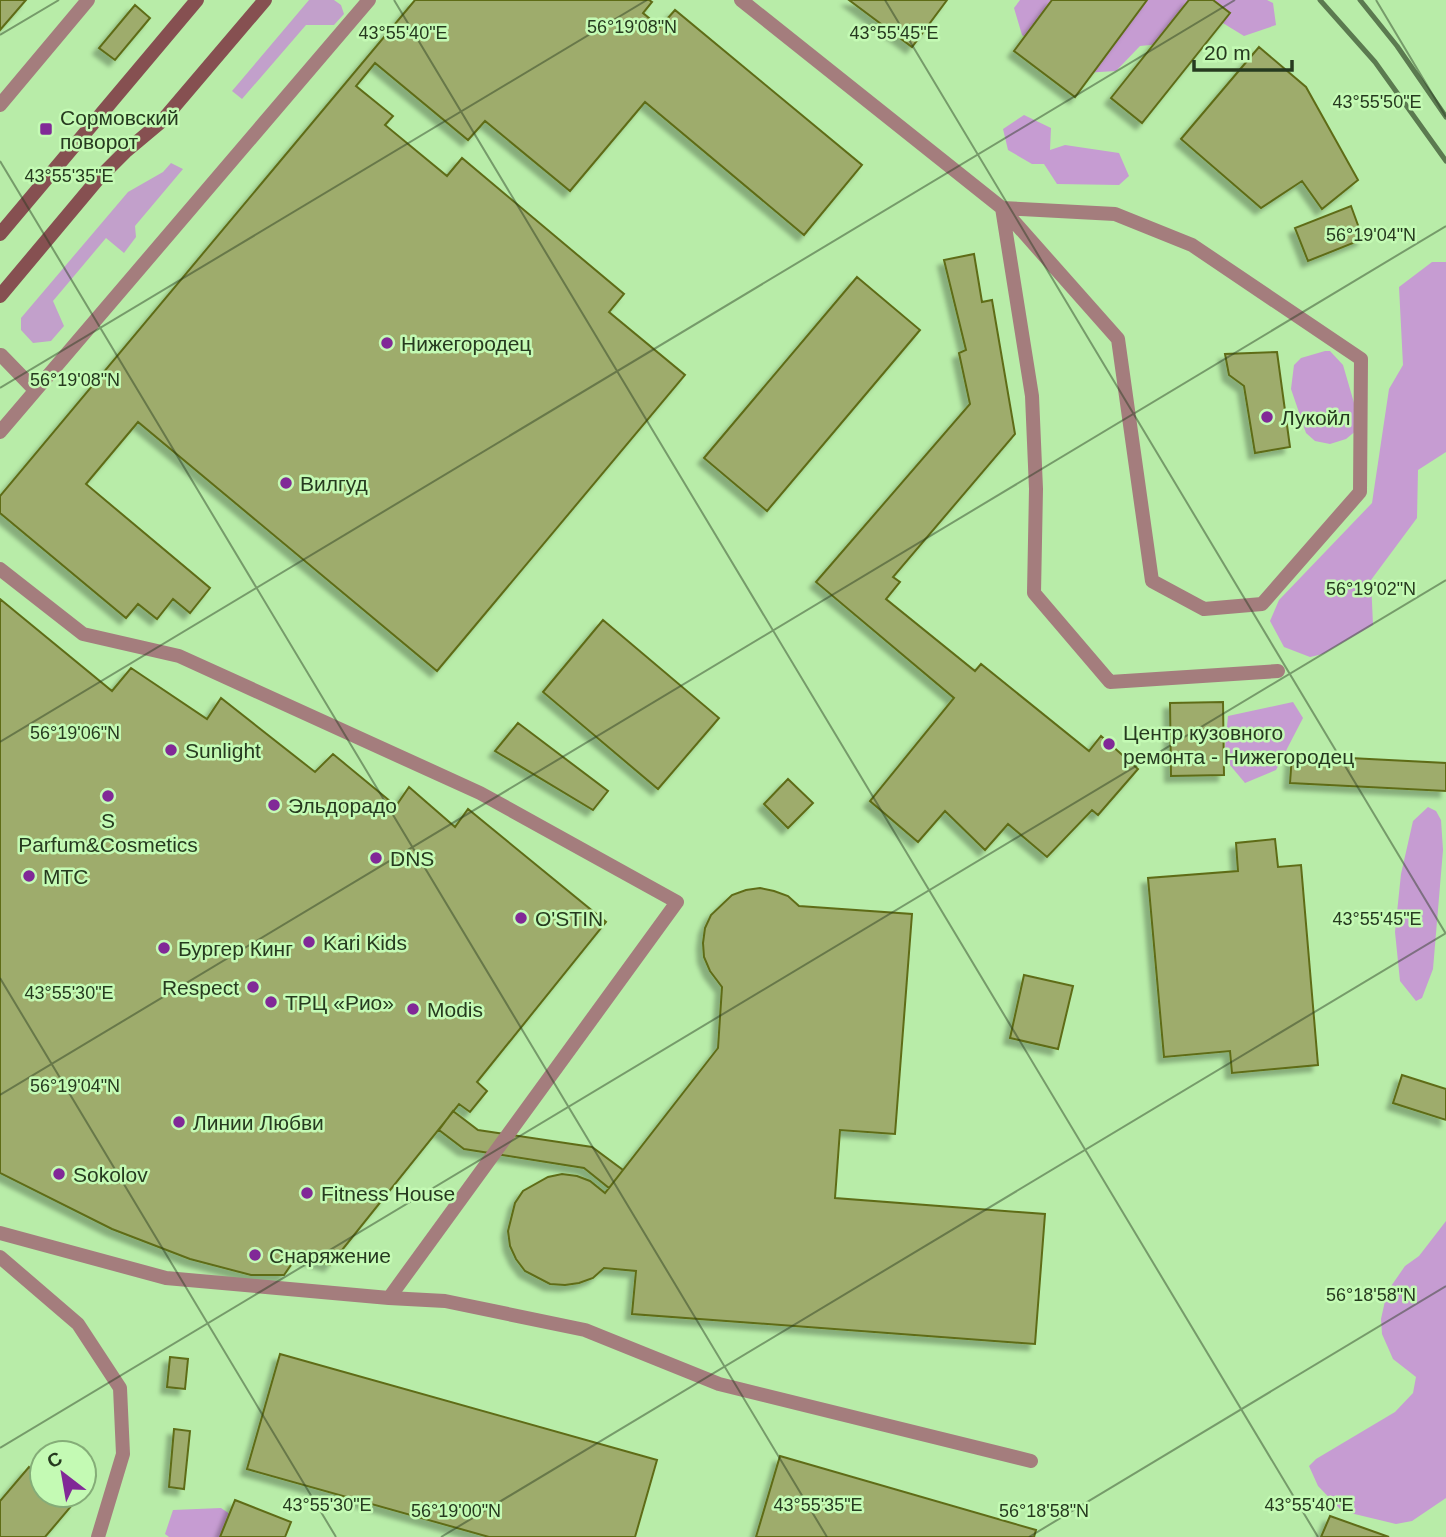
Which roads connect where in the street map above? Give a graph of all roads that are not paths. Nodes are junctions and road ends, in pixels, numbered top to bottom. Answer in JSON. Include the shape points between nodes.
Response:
{"nodes":[{"id":1,"x":88,"y":0,"type":"edge"},
{"id":2,"x":197,"y":0,"type":"edge"},
{"id":3,"x":265,"y":0,"type":"edge"},
{"id":4,"x":369,"y":0,"type":"edge"},
{"id":5,"x":741,"y":0,"type":"edge"},
{"id":6,"x":0,"y":105,"type":"edge"},
{"id":7,"x":1002,"y":208,"type":"junction"},
{"id":8,"x":0,"y":234,"type":"edge"},
{"id":9,"x":0,"y":296,"type":"edge"},
{"id":10,"x":1,"y":355,"type":"edge"},
{"id":11,"x":36,"y":390,"type":"junction"},
{"id":12,"x":0,"y":432,"type":"edge"},
{"id":13,"x":0,"y":569,"type":"edge"},
{"id":14,"x":1278,"y":671,"type":"dead end"},
{"id":15,"x":0,"y":1233,"type":"edge"},
{"id":16,"x":0,"y":1257,"type":"edge"},
{"id":17,"x":389,"y":1298,"type":"junction"},
{"id":18,"x":1031,"y":1461,"type":"dead end"},
{"id":19,"x":99,"y":1537,"type":"edge"}],
"edges":[{"from":1,"to":6,"type":"street"},
{"from":2,"to":8,"type":"main road"},
{"from":3,"to":9,"type":"main road","via":[[162,121],[98,179]]},
{"from":4,"to":11,"type":"street"},
{"from":5,"to":7,"type":"street"},
{"from":7,"to":7,"type":"street","via":[[1118,339],[1152,581],[1204,609],[1262,604],[1360,492],[1361,359],[1192,245],[1115,214]]},
{"from":7,"to":14,"type":"street","via":[[1032,396],[1034,593],[1110,682]]},
{"from":10,"to":11,"type":"street"},
{"from":11,"to":12,"type":"street"},
{"from":13,"to":17,"type":"street","via":[[83,634],[178,656],[480,793],[677,902]]},
{"from":15,"to":17,"type":"street","via":[[166,1278]]},
{"from":16,"to":19,"type":"street","via":[[78,1324],[120,1388],[123,1454]]},
{"from":17,"to":18,"type":"street","via":[[445,1301],[585,1330],[719,1384]]}]}
